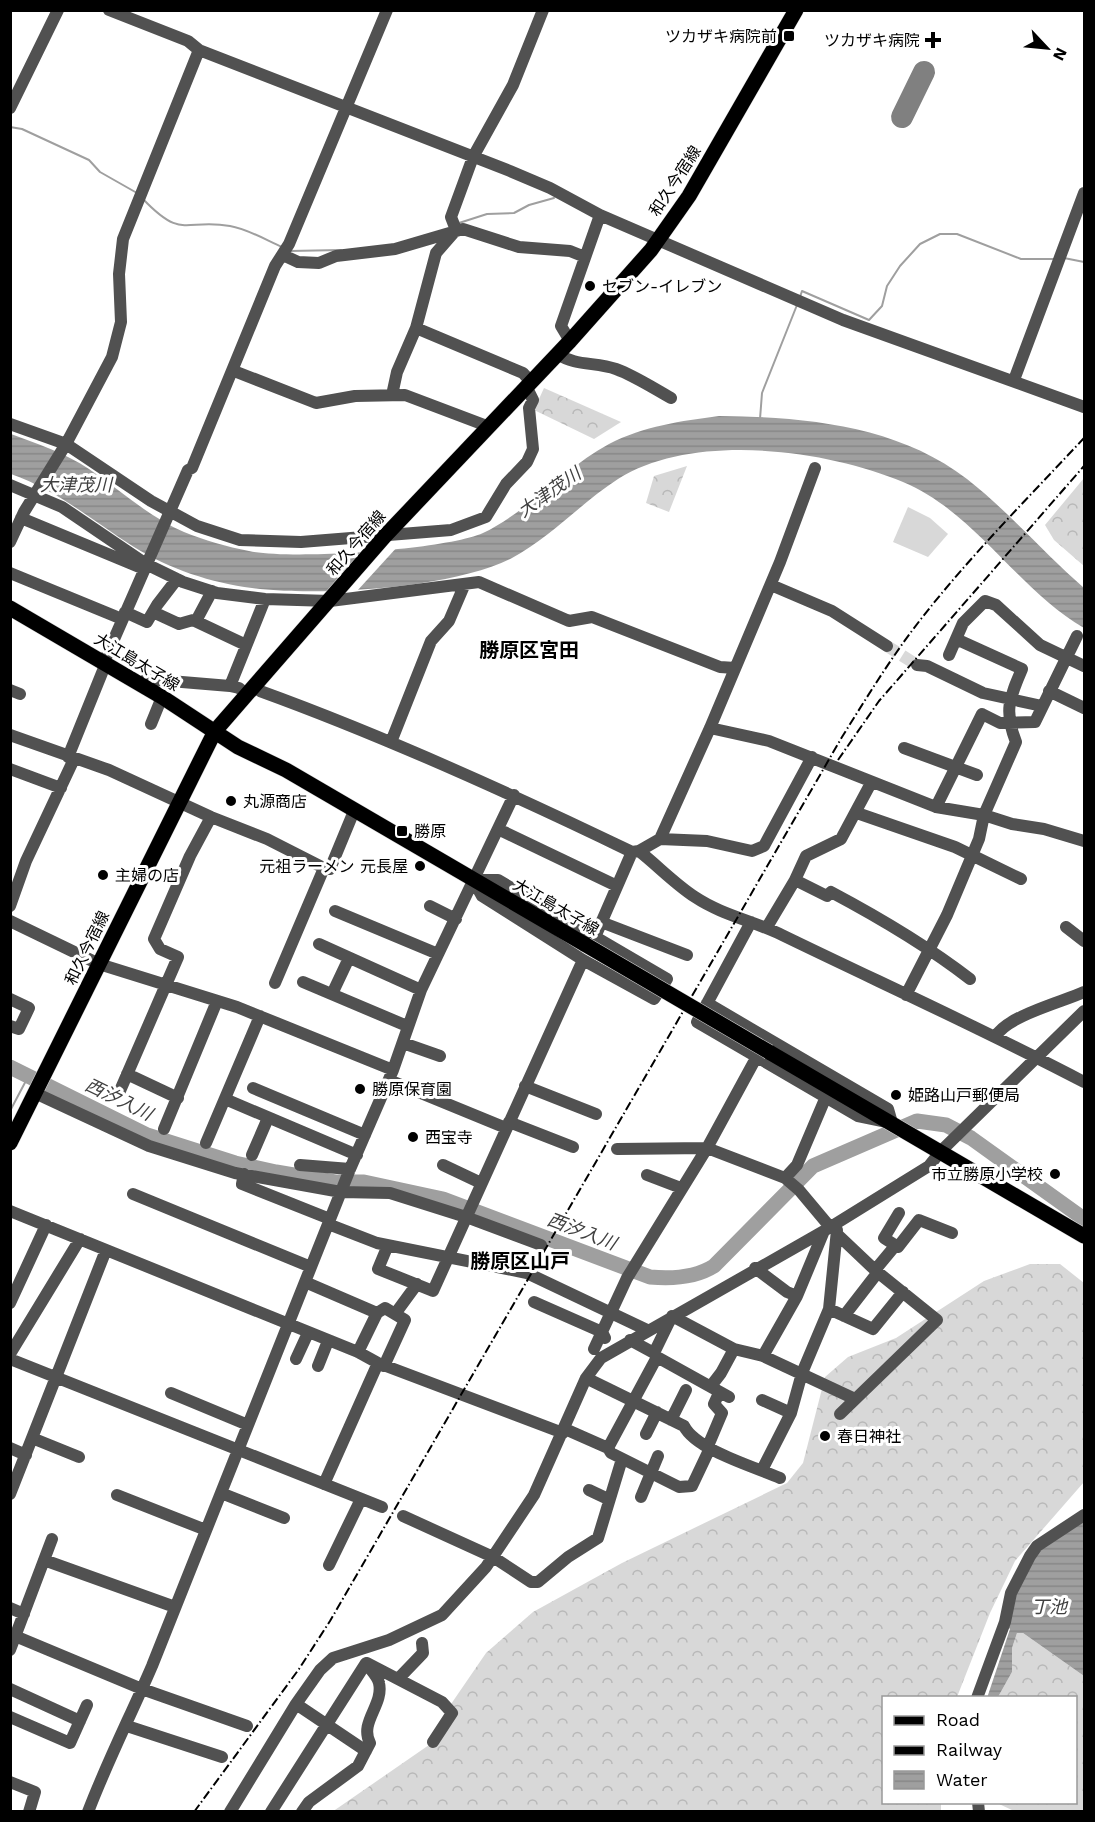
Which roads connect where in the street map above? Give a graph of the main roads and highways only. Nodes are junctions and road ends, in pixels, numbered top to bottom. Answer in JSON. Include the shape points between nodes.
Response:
{"nodes":[{"id":1,"x":796,"y":10,"type":"edge"},
{"id":2,"x":10,"y":608,"type":"edge"},
{"id":3,"x":215,"y":731,"type":"junction"},
{"id":4,"x":10,"y":1143,"type":"edge"},
{"id":5,"x":1084,"y":1236,"type":"edge"}],
"edges":[{"from":1,"to":3,"type":"main road","name":"和久今宿線","via":[[717,149],[658,240],[570,341],[384,537]]},
{"from":2,"to":3,"type":"main road","name":"大江島太子線"},
{"from":3,"to":4,"type":"main road","name":"和久今宿線"},
{"from":3,"to":5,"type":"main road","name":"大江島太子線","bridge":true,"via":[[588,947],[763,1055],[941,1150]]}]}
